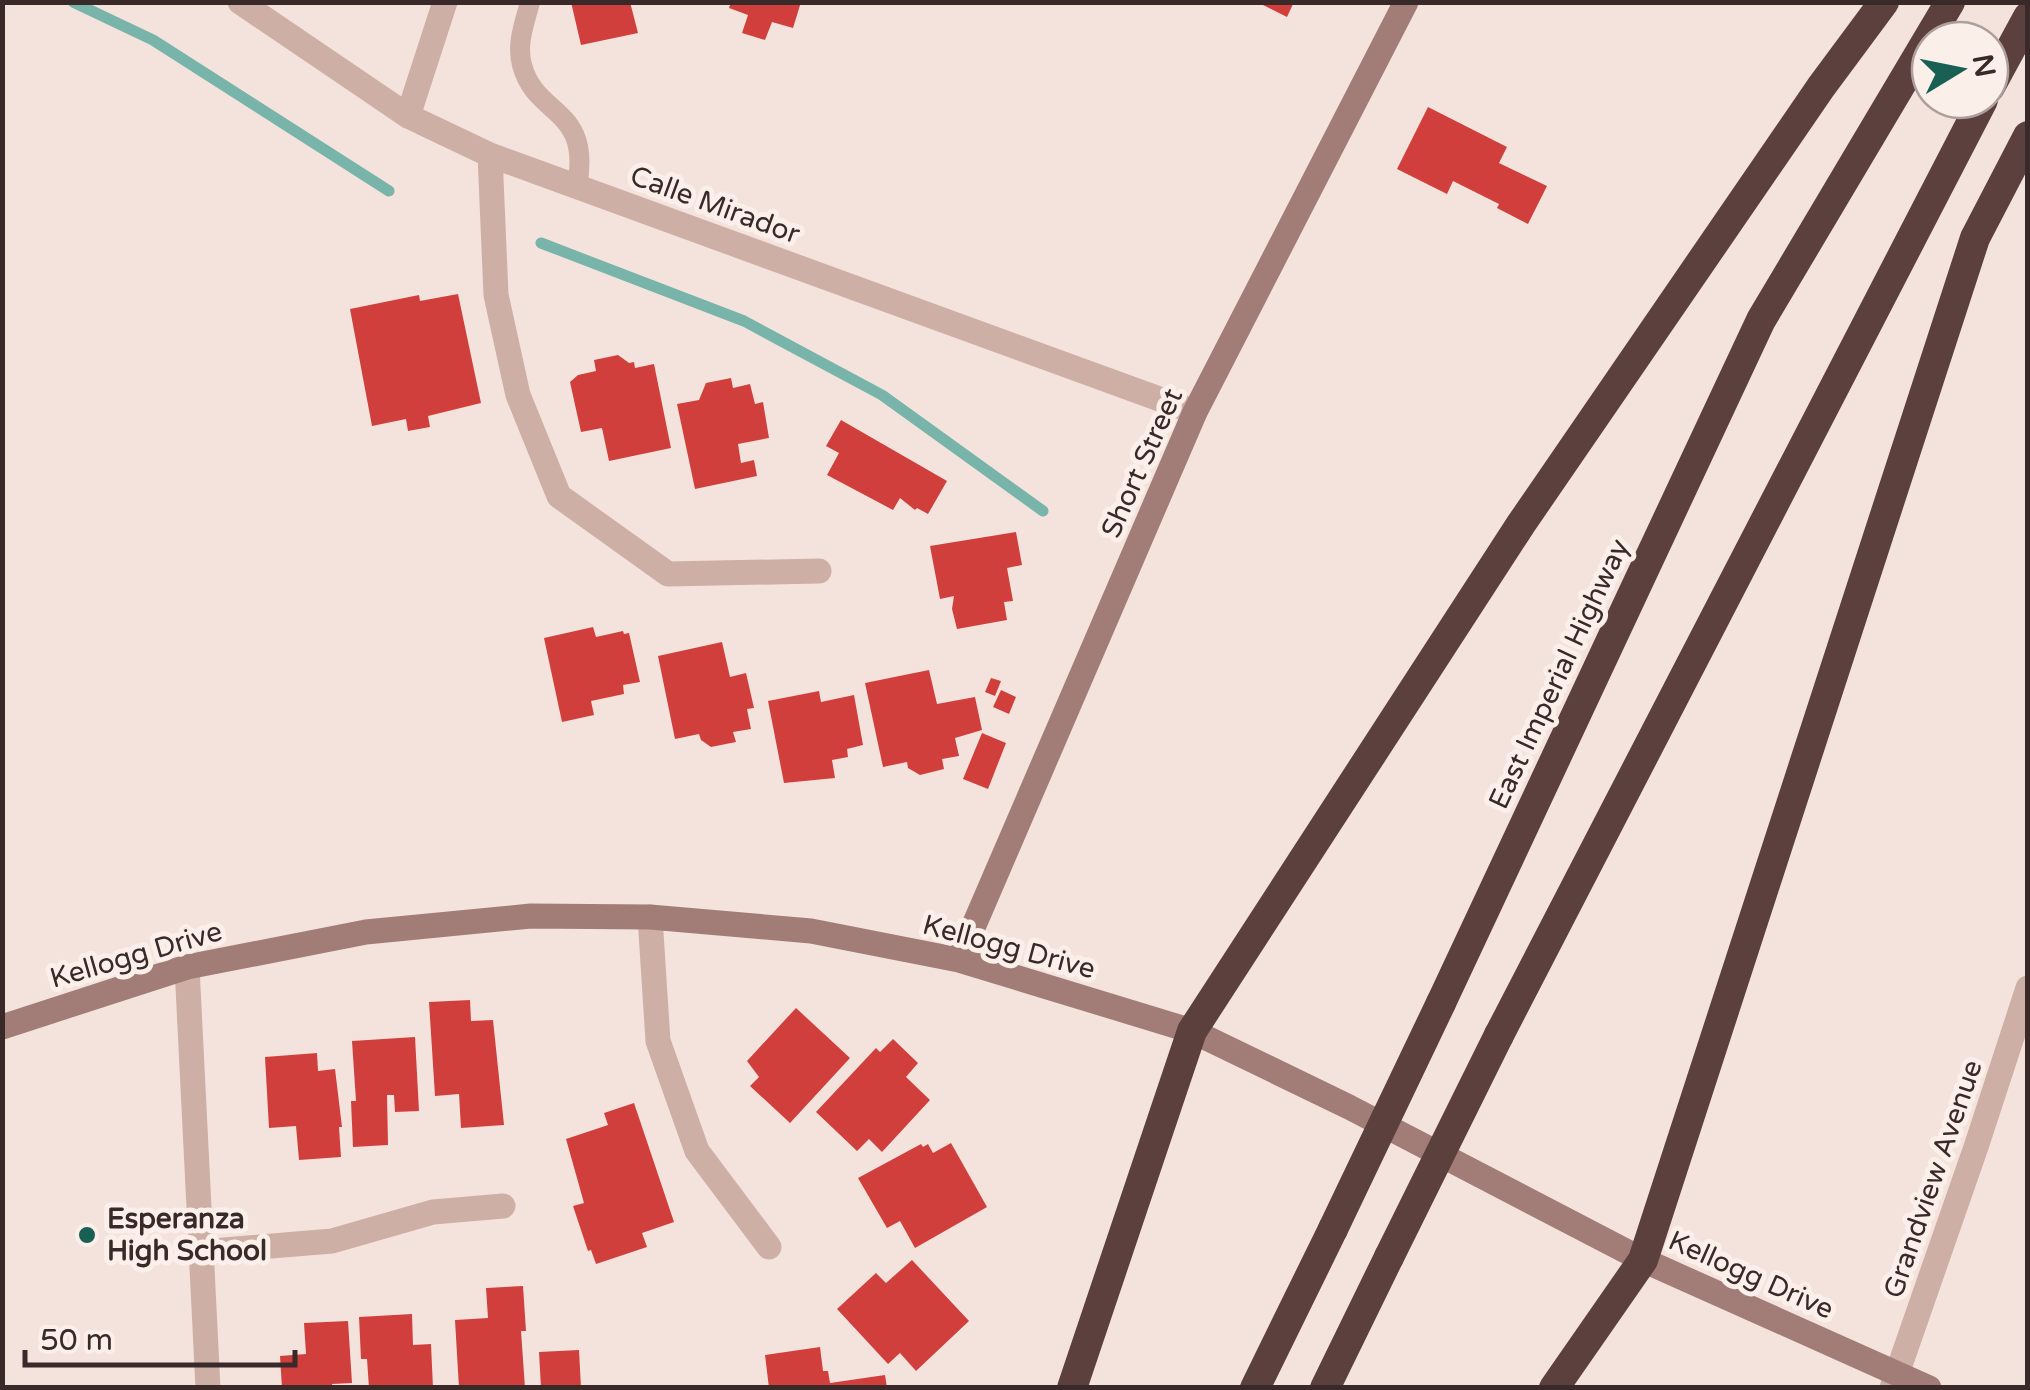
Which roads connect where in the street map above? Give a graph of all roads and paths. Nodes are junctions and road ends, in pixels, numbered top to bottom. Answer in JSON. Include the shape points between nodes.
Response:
{"nodes":[{"id":1,"x":240,"y":2,"type":"edge"},
{"id":2,"x":445,"y":2,"type":"edge"},
{"id":3,"x":530,"y":2,"type":"edge"},
{"id":4,"x":1406,"y":2,"type":"edge"},
{"id":5,"x":1884,"y":2,"type":"edge"},
{"id":6,"x":1950,"y":2,"type":"edge"},
{"id":7,"x":2028,"y":16,"type":"edge"},
{"id":8,"x":2010,"y":50,"type":"edge"},
{"id":9,"x":408,"y":116,"type":"junction"},
{"id":10,"x":1973,"y":120,"type":"edge"},
{"id":11,"x":2028,"y":136,"type":"edge"},
{"id":12,"x":490,"y":154,"type":"junction"},
{"id":13,"x":577,"y":186,"type":"junction"},
{"id":14,"x":1196,"y":412,"type":"junction"},
{"id":15,"x":818,"y":571,"type":"dead end"},
{"id":16,"x":650,"y":917,"type":"junction"},
{"id":17,"x":959,"y":960,"type":"junction"},
{"id":18,"x":187,"y":966,"type":"junction"},
{"id":19,"x":2028,"y":988,"type":"edge"},
{"id":20,"x":2,"y":1027,"type":"edge"},
{"id":21,"x":1192,"y":1031,"type":"junction"},
{"id":22,"x":503,"y":1206,"type":"dead end"},
{"id":23,"x":769,"y":1248,"type":"dead end"},
{"id":24,"x":202,"y":1252,"type":"junction"},
{"id":25,"x":1643,"y":1260,"type":"junction"},
{"id":26,"x":1895,"y":1380,"type":"edge"},
{"id":27,"x":208,"y":1388,"type":"edge"},
{"id":28,"x":1072,"y":1388,"type":"edge"},
{"id":29,"x":1254,"y":1388,"type":"edge"},
{"id":30,"x":1325,"y":1388,"type":"edge"},
{"id":31,"x":1554,"y":1388,"type":"edge"},
{"id":32,"x":1928,"y":1388,"type":"edge"}],
"edges":[{"from":1,"to":9,"type":"street","name":"Calle Mirador"},
{"from":2,"to":9,"type":"street"},
{"from":3,"to":13,"type":"lane","via":[[520,38],[522,64],[576,137],[583,158]]},
{"from":4,"to":14,"type":"main road","name":"Short Street"},
{"from":5,"to":21,"type":"highway","via":[[1520,524]]},
{"from":6,"to":29,"type":"highway","name":"East Imperial Highway","bridge":true,"via":[[1761,320]]},
{"from":7,"to":8,"type":"highway"},
{"from":9,"to":12,"type":"street","name":"Calle Mirador"},
{"from":10,"to":30,"type":"highway","bridge":true},
{"from":11,"to":25,"type":"highway","via":[[1975,238]]},
{"from":12,"to":13,"type":"street","name":"Calle Mirador"},
{"from":12,"to":15,"type":"street","via":[[496,295],[518,395],[559,496],[668,574]]},
{"from":13,"to":14,"type":"street","name":"Calle Mirador"},
{"from":14,"to":17,"type":"main road","name":"Short Street"},
{"from":16,"to":17,"type":"main road","name":"Kellogg Drive","via":[[811,931]]},
{"from":16,"to":18,"type":"main road","name":"Kellogg Drive","via":[[531,916],[366,932]]},
{"from":16,"to":23,"type":"street","via":[[658,1041],[697,1151]]},
{"from":17,"to":21,"type":"main road","name":"Kellogg Drive"},
{"from":18,"to":20,"type":"main road","name":"Kellogg Drive"},
{"from":18,"to":24,"type":"street"},
{"from":19,"to":26,"type":"street","name":"Grandview Avenue"},
{"from":21,"to":25,"type":"main road","name":"Kellogg Drive"},
{"from":21,"to":28,"type":"highway"},
{"from":22,"to":24,"type":"street","via":[[432,1212],[332,1240]]},
{"from":24,"to":27,"type":"street"},
{"from":25,"to":26,"type":"main road","name":"Kellogg Drive"},
{"from":25,"to":31,"type":"highway"},
{"from":26,"to":32,"type":"main road","name":"Kellogg Drive"}]}
